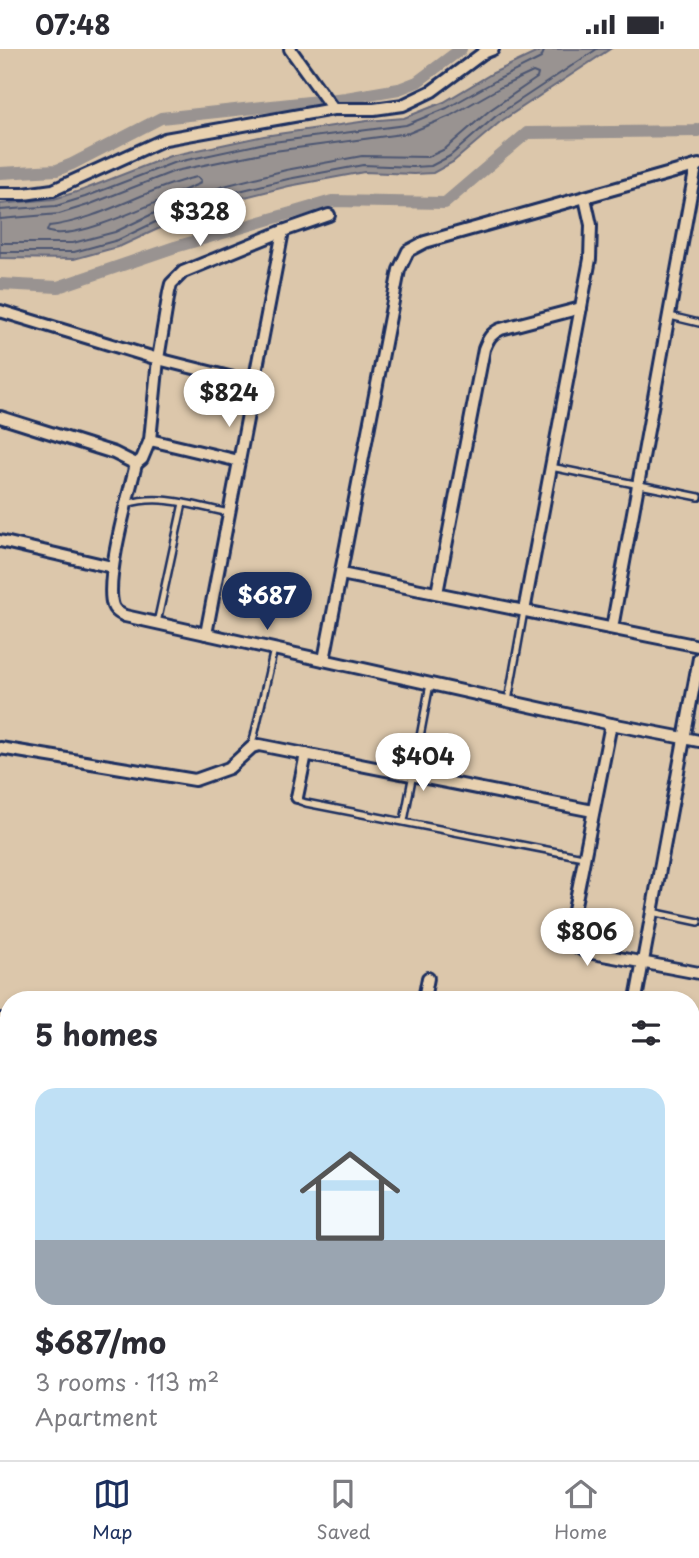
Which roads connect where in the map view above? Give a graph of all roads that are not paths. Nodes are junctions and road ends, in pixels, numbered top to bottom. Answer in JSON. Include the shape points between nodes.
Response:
{"nodes":[{"id":1,"x":290,"y":49,"type":"edge"},
{"id":2,"x":493,"y":49,"type":"edge"},
{"id":3,"x":330,"y":105,"type":"junction"},
{"id":4,"x":697,"y":166,"type":"edge"},
{"id":5,"x":0,"y":194,"type":"edge"},
{"id":6,"x":585,"y":198,"type":"junction"},
{"id":7,"x":330,"y":215,"type":"dead end"},
{"id":8,"x":283,"y":231,"type":"junction"},
{"id":9,"x":581,"y":308,"type":"junction"},
{"id":10,"x":0,"y":311,"type":"edge"},
{"id":11,"x":670,"y":316,"type":"junction"},
{"id":12,"x":699,"y":323,"type":"edge"},
{"id":13,"x":158,"y":359,"type":"junction"},
{"id":14,"x":253,"y":383,"type":"junction"},
{"id":15,"x":0,"y":417,"type":"edge"},
{"id":16,"x":150,"y":440,"type":"junction"},
{"id":17,"x":239,"y":461,"type":"junction"},
{"id":18,"x":136,"y":464,"type":"junction"},
{"id":19,"x":551,"y":467,"type":"junction"},
{"id":20,"x":640,"y":484,"type":"junction"},
{"id":21,"x":699,"y":497,"type":"edge"},
{"id":22,"x":183,"y":503,"type":"junction"},
{"id":23,"x":127,"y":504,"type":"junction"},
{"id":24,"x":229,"y":513,"type":"junction"},
{"id":25,"x":0,"y":541,"type":"edge"},
{"id":26,"x":113,"y":567,"type":"junction"},
{"id":27,"x":341,"y":574,"type":"junction"},
{"id":28,"x":437,"y":593,"type":"junction"},
{"id":29,"x":524,"y":611,"type":"junction"},
{"id":30,"x":157,"y":623,"type":"junction"},
{"id":31,"x":612,"y":628,"type":"junction"},
{"id":32,"x":206,"y":634,"type":"junction"},
{"id":33,"x":699,"y":646,"type":"edge"},
{"id":34,"x":274,"y":649,"type":"junction"},
{"id":35,"x":699,"y":658,"type":"edge"},
{"id":36,"x":324,"y":660,"type":"junction"},
{"id":37,"x":430,"y":684,"type":"junction"},
{"id":38,"x":508,"y":701,"type":"junction"},
{"id":39,"x":611,"y":724,"type":"junction"},
{"id":40,"x":685,"y":739,"type":"junction"},
{"id":41,"x":699,"y":741,"type":"edge"},
{"id":42,"x":252,"y":747,"type":"junction"},
{"id":43,"x":0,"y":748,"type":"edge"},
{"id":44,"x":306,"y":754,"type":"junction"},
{"id":45,"x":413,"y":775,"type":"junction"},
{"id":46,"x":296,"y":797,"type":"joint"},
{"id":47,"x":593,"y":811,"type":"junction"},
{"id":48,"x":404,"y":821,"type":"junction"},
{"id":49,"x":583,"y":857,"type":"junction"},
{"id":50,"x":652,"y":912,"type":"junction"},
{"id":51,"x":699,"y":922,"type":"edge"},
{"id":52,"x":643,"y":961,"type":"junction"},
{"id":53,"x":699,"y":973,"type":"edge"},
{"id":54,"x":428,"y":978,"type":"dead end"},
{"id":55,"x":426,"y":991,"type":"edge"},
{"id":56,"x":637,"y":991,"type":"edge"}],
"edges":[{"from":1,"to":3,"type":"street"},
{"from":2,"to":3,"type":"street","via":[[432,91],[402,105],[374,109]]},
{"from":3,"to":5,"type":"street","via":[[165,139],[53,190]]},
{"from":4,"to":6,"type":"street"},
{"from":4,"to":11,"type":"street"},
{"from":6,"to":9,"type":"street","via":[[591,242]]},
{"from":6,"to":27,"type":"street","via":[[425,242],[408,251],[399,270]]},
{"from":7,"to":8,"type":"street"},
{"from":8,"to":13,"type":"street","via":[[176,277],[169,292]]},
{"from":8,"to":14,"type":"street"},
{"from":9,"to":19,"type":"street"},
{"from":9,"to":28,"type":"street","via":[[501,328],[488,339]]},
{"from":10,"to":13,"type":"street"},
{"from":11,"to":12,"type":"lane"},
{"from":11,"to":20,"type":"street"},
{"from":13,"to":14,"type":"street"},
{"from":13,"to":16,"type":"street"},
{"from":14,"to":17,"type":"street"},
{"from":15,"to":18,"type":"street"},
{"from":16,"to":17,"type":"street"},
{"from":16,"to":18,"type":"street"},
{"from":17,"to":24,"type":"street"},
{"from":18,"to":23,"type":"street"},
{"from":19,"to":20,"type":"lane"},
{"from":19,"to":29,"type":"street"},
{"from":20,"to":21,"type":"lane"},
{"from":20,"to":31,"type":"street"},
{"from":22,"to":23,"type":"lane","via":[[152,499]]},
{"from":22,"to":24,"type":"lane"},
{"from":22,"to":30,"type":"lane"},
{"from":23,"to":26,"type":"street"},
{"from":24,"to":32,"type":"street"},
{"from":25,"to":26,"type":"street"},
{"from":26,"to":30,"type":"street","via":[[117,612]]},
{"from":27,"to":28,"type":"street"},
{"from":27,"to":36,"type":"street"},
{"from":28,"to":29,"type":"street"},
{"from":29,"to":31,"type":"street"},
{"from":29,"to":38,"type":"lane"},
{"from":30,"to":32,"type":"street"},
{"from":31,"to":33,"type":"street"},
{"from":32,"to":34,"type":"street"},
{"from":34,"to":36,"type":"street"},
{"from":34,"to":42,"type":"lane"},
{"from":35,"to":40,"type":"street"},
{"from":36,"to":37,"type":"street"},
{"from":37,"to":38,"type":"street"},
{"from":37,"to":45,"type":"lane"},
{"from":38,"to":39,"type":"street"},
{"from":39,"to":40,"type":"street"},
{"from":39,"to":47,"type":"street"},
{"from":40,"to":41,"type":"street"},
{"from":40,"to":50,"type":"street"},
{"from":42,"to":43,"type":"street","via":[[229,768],[195,780]]},
{"from":42,"to":44,"type":"street"},
{"from":44,"to":45,"type":"street"},
{"from":44,"to":46,"type":"street"},
{"from":45,"to":47,"type":"street"},
{"from":45,"to":48,"type":"lane"},
{"from":46,"to":48,"type":"lane","via":[[306,803]]},
{"from":47,"to":49,"type":"street"},
{"from":48,"to":49,"type":"lane"},
{"from":49,"to":52,"type":"street","via":[[571,940],[586,952]]},
{"from":50,"to":51,"type":"lane"},
{"from":50,"to":52,"type":"street"},
{"from":52,"to":53,"type":"street"},
{"from":52,"to":56,"type":"street"},
{"from":54,"to":55,"type":"street"}]}
